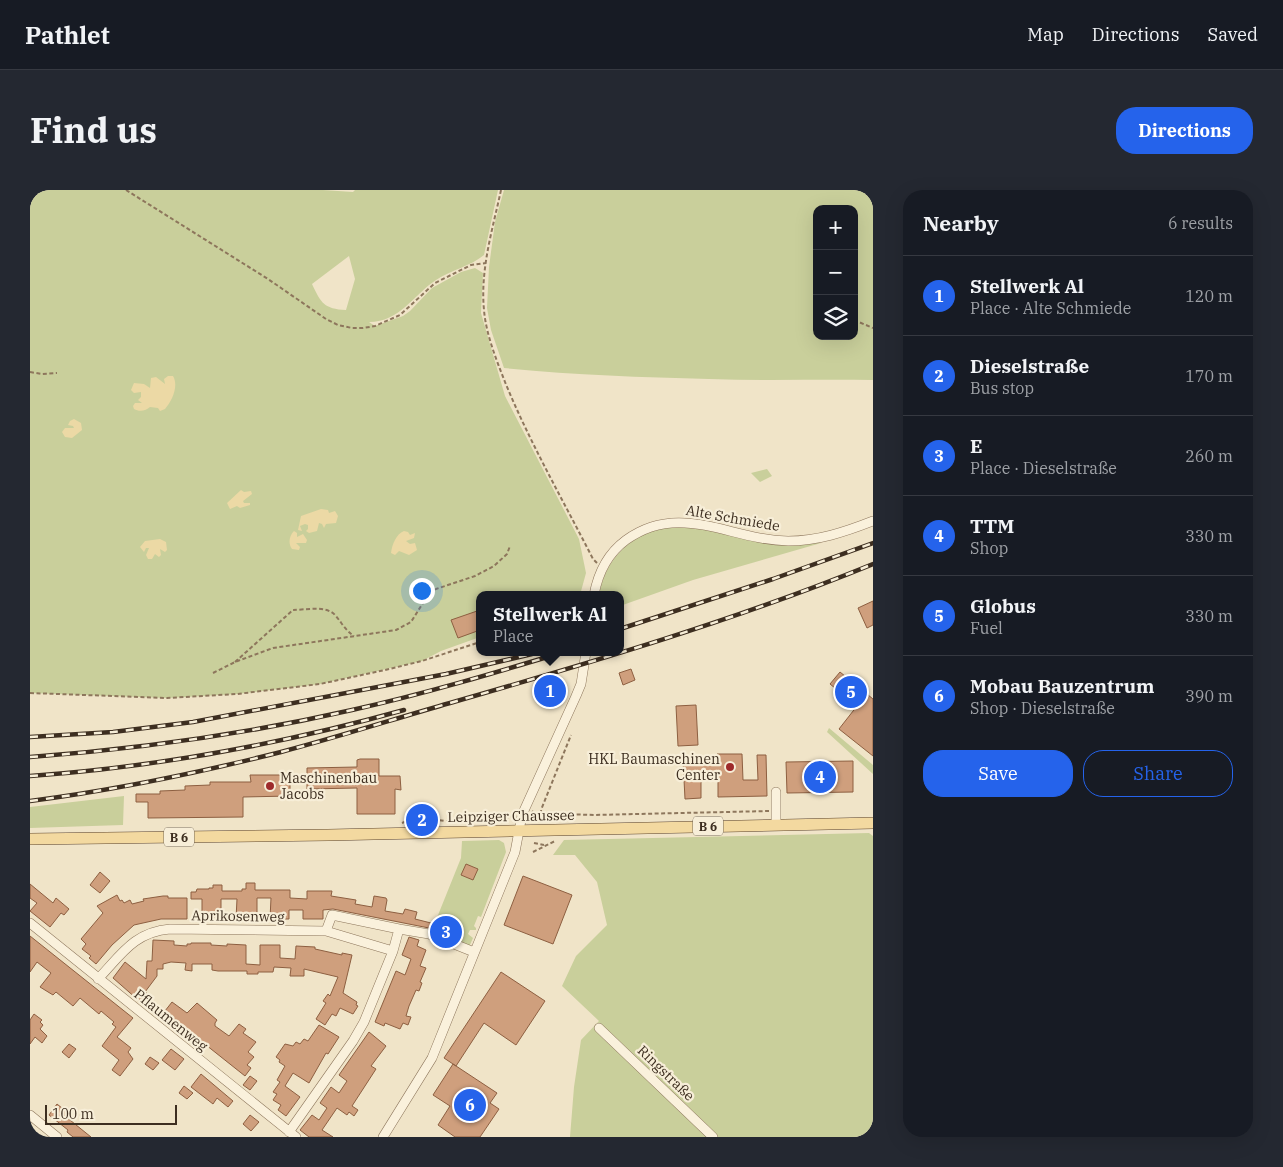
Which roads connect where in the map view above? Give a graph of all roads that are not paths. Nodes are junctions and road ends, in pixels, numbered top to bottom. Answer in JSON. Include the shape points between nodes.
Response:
{"nodes":[{"id":1,"x":873,"y":521,"type":"edge"},
{"id":2,"x":595,"y":591,"type":"edge"},
{"id":3,"x":585,"y":656,"type":"edge"},
{"id":4,"x":776,"y":792,"type":"dead end"},
{"id":5,"x":873,"y":823,"type":"edge"},
{"id":6,"x":776,"y":825,"type":"junction"},
{"id":7,"x":519,"y":830,"type":"junction"},
{"id":8,"x":30,"y":839,"type":"edge"},
{"id":9,"x":30,"y":923,"type":"edge"},
{"id":10,"x":399,"y":929,"type":"junction"},
{"id":11,"x":326,"y":931,"type":"junction"},
{"id":12,"x":393,"y":952,"type":"junction"},
{"id":13,"x":474,"y":952,"type":"junction"},
{"id":14,"x":98,"y":979,"type":"junction"},
{"id":15,"x":600,"y":1028,"type":"dead end"},
{"id":16,"x":32,"y":1121,"type":"edge"},
{"id":17,"x":292,"y":1134,"type":"edge"},
{"id":18,"x":57,"y":1137,"type":"edge"},
{"id":19,"x":383,"y":1137,"type":"edge"},
{"id":20,"x":713,"y":1137,"type":"edge"}],
"edges":[{"from":1,"to":2,"type":"street","name":"Alte Schmiede","via":[[831,536],[789,541],[692,523],[662,523],[645,528],[623,542],[602,567]]},
{"from":3,"to":7,"type":"street","via":[[576,696],[522,815]]},
{"from":4,"to":6,"type":"street"},
{"from":5,"to":6,"type":"main road","name":"Leipziger Chaussee","number":"B 6"},
{"from":6,"to":7,"type":"main road","name":"Leipziger Chaussee","number":"B 6"},
{"from":7,"to":8,"type":"main road","name":"Leipziger Chaussee","number":"B 6"},
{"from":7,"to":13,"type":"street","via":[[515,852]]},
{"from":9,"to":14,"type":"street","name":"Pflaumenweg"},
{"from":10,"to":11,"type":"street","via":[[332,915]]},
{"from":10,"to":12,"type":"street"},
{"from":10,"to":13,"type":"street","via":[[429,934]]},
{"from":11,"to":12,"type":"street","name":"Aprikosenweg"},
{"from":11,"to":14,"type":"street","name":"Aprikosenweg","via":[[158,930],[130,944]]},
{"from":12,"to":17,"type":"street","via":[[364,1022]]},
{"from":13,"to":19,"type":"street","via":[[432,1058]]},
{"from":14,"to":17,"type":"street","name":"Pflaumenweg"},
{"from":15,"to":20,"type":"street","name":"Ringstraße"},
{"from":16,"to":18,"type":"street"}]}
